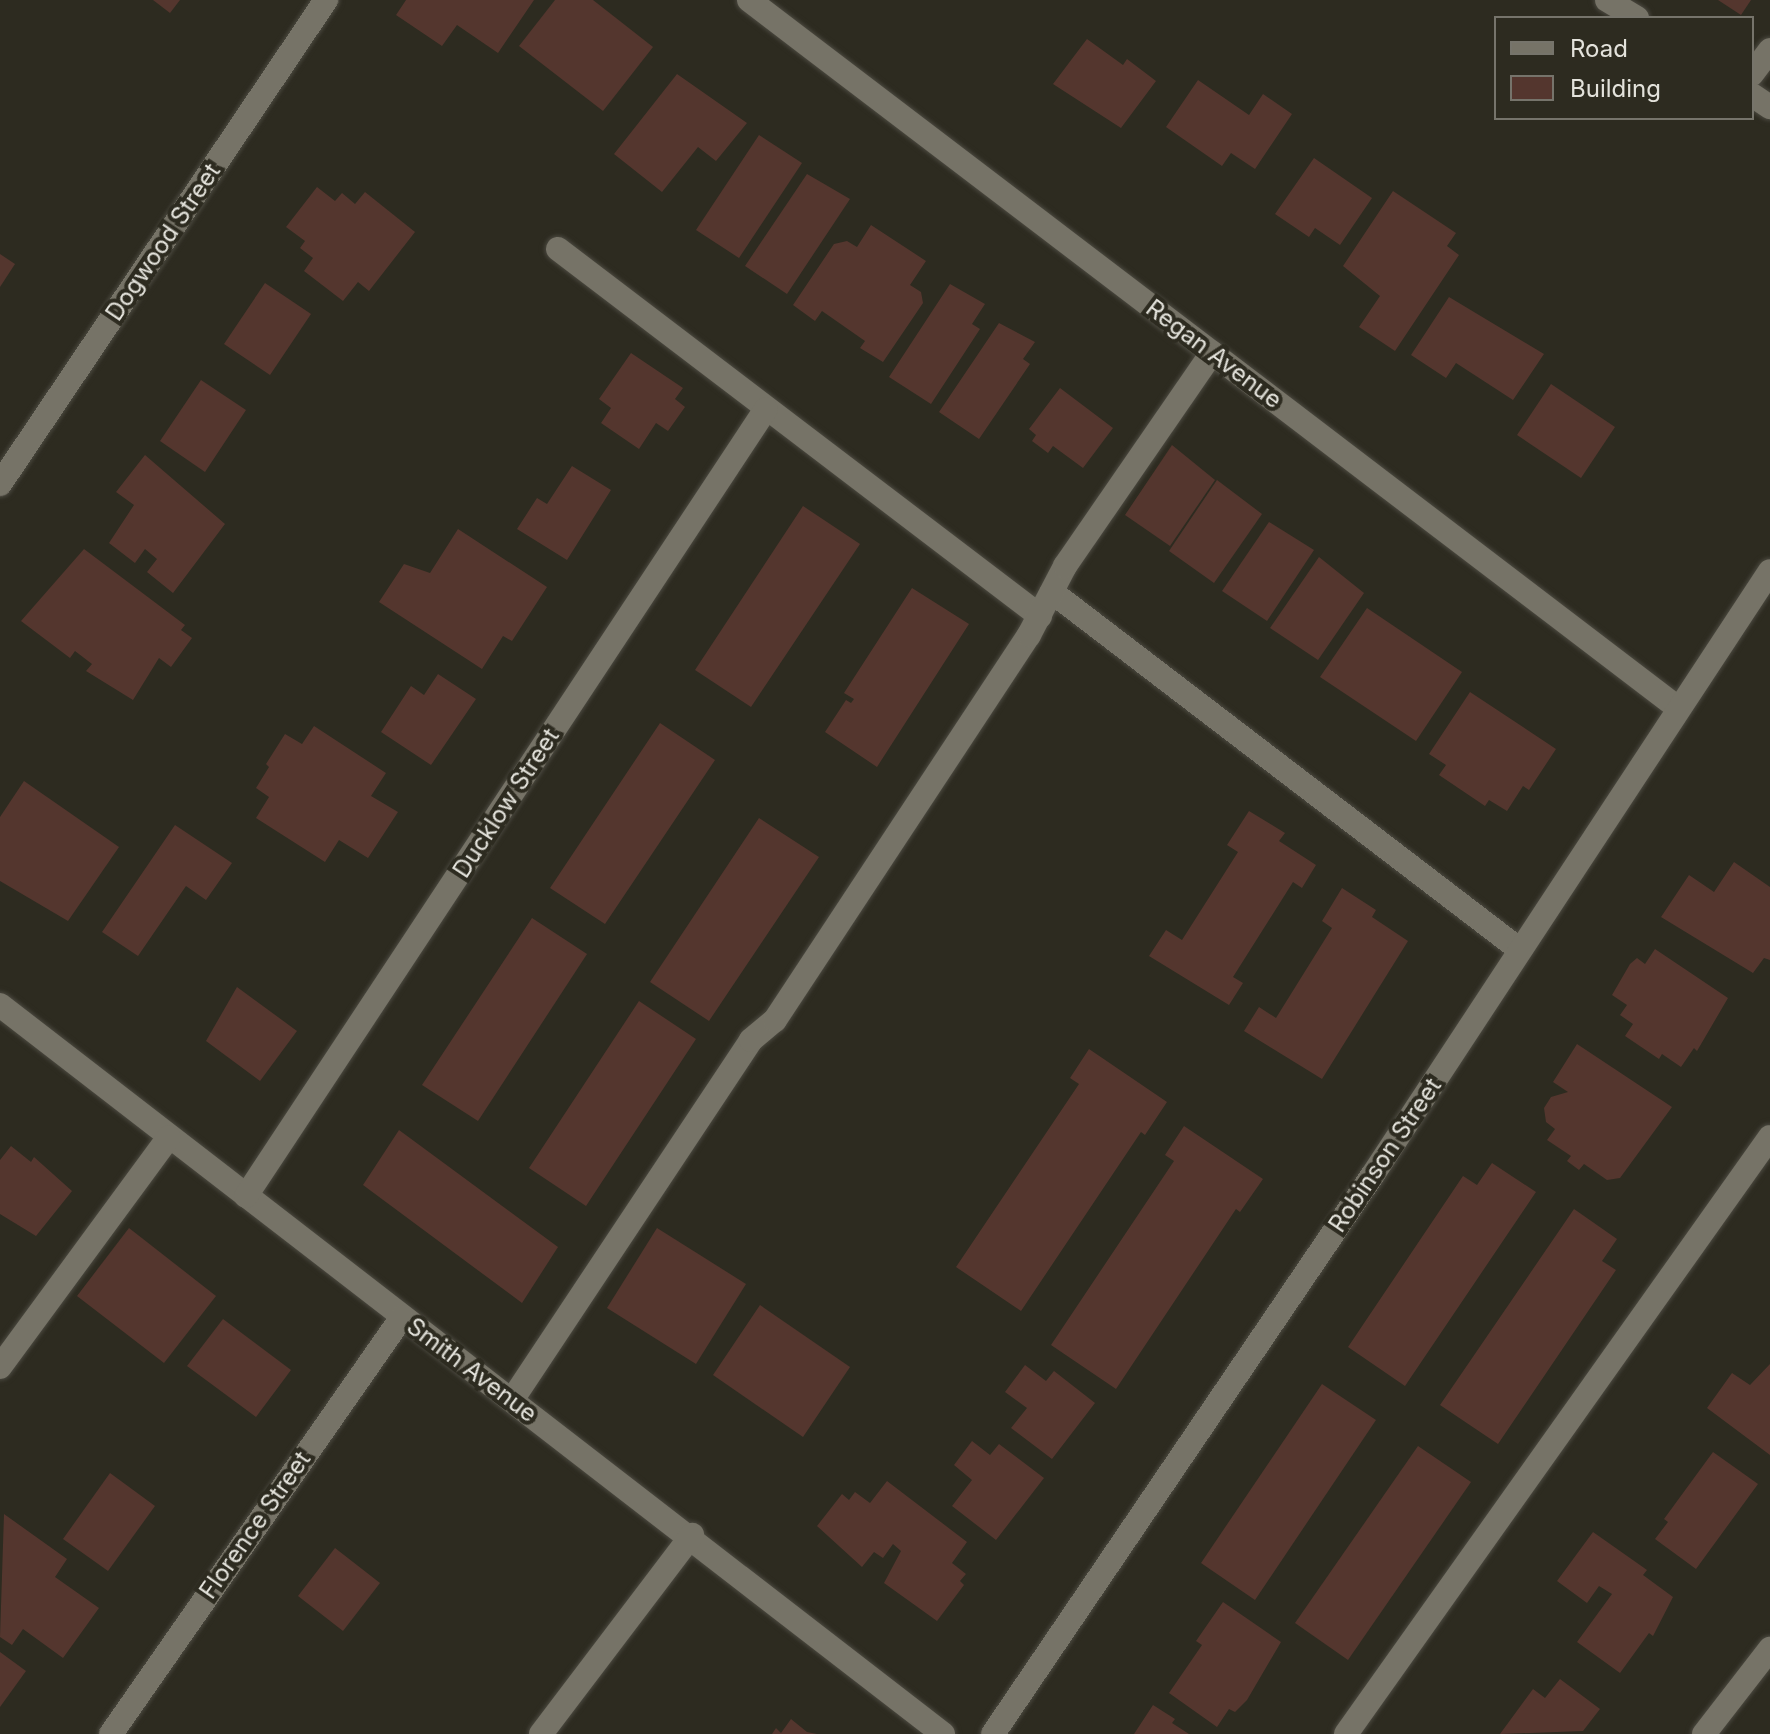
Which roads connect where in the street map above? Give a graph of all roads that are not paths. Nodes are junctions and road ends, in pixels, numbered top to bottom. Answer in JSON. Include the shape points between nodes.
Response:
{"nodes":[{"id":1,"x":326,"y":0,"type":"edge"},
{"id":2,"x":749,"y":0,"type":"edge"},
{"id":3,"x":1607,"y":0,"type":"edge"},
{"id":4,"x":1634,"y":16,"type":"edge"},
{"id":5,"x":1770,"y":50,"type":"edge"},
{"id":6,"x":1754,"y":71,"type":"edge"},
{"id":7,"x":558,"y":249,"type":"dead end"},
{"id":8,"x":1212,"y":353,"type":"junction"},
{"id":9,"x":766,"y":409,"type":"junction"},
{"id":10,"x":0,"y":484,"type":"edge"},
{"id":11,"x":1770,"y":571,"type":"edge"},
{"id":12,"x":1052,"y":592,"type":"junction"},
{"id":13,"x":1040,"y":616,"type":"junction"},
{"id":14,"x":1678,"y":708,"type":"junction"},
{"id":15,"x":1520,"y":950,"type":"junction"},
{"id":16,"x":0,"y":1005,"type":"edge"},
{"id":17,"x":169,"y":1137,"type":"junction"},
{"id":18,"x":1770,"y":1137,"type":"edge"},
{"id":19,"x":246,"y":1196,"type":"junction"},
{"id":20,"x":402,"y":1317,"type":"junction"},
{"id":21,"x":0,"y":1367,"type":"edge"},
{"id":22,"x":512,"y":1400,"type":"junction"},
{"id":23,"x":692,"y":1535,"type":"junction"},
{"id":24,"x":1770,"y":1649,"type":"edge"},
{"id":25,"x":111,"y":1734,"type":"edge"},
{"id":26,"x":541,"y":1734,"type":"edge"},
{"id":27,"x":943,"y":1734,"type":"edge"},
{"id":28,"x":993,"y":1734,"type":"edge"},
{"id":29,"x":1346,"y":1734,"type":"edge"},
{"id":30,"x":1704,"y":1734,"type":"edge"}],
"edges":[{"from":1,"to":10,"type":"street","name":"Dogwood Street"},
{"from":2,"to":8,"type":"street","name":"Regan Avenue"},
{"from":3,"to":4,"type":"street"},
{"from":5,"to":6,"type":"street"},
{"from":7,"to":9,"type":"street"},
{"from":8,"to":12,"type":"street"},
{"from":8,"to":14,"type":"street","name":"Regan Avenue"},
{"from":9,"to":13,"type":"street"},
{"from":9,"to":19,"type":"street","name":"Ducklow Street"},
{"from":11,"to":14,"type":"street","name":"Robinson Street"},
{"from":12,"to":13,"type":"street"},
{"from":12,"to":15,"type":"street"},
{"from":13,"to":22,"type":"street","via":[[775,1020],[751,1040]]},
{"from":14,"to":15,"type":"street","name":"Robinson Street"},
{"from":15,"to":28,"type":"street","name":"Robinson Street"},
{"from":16,"to":17,"type":"street","name":"Smith Avenue"},
{"from":17,"to":19,"type":"street","name":"Smith Avenue"},
{"from":17,"to":21,"type":"street"},
{"from":18,"to":29,"type":"street"},
{"from":19,"to":20,"type":"street","name":"Smith Avenue"},
{"from":20,"to":22,"type":"street","name":"Smith Avenue"},
{"from":20,"to":25,"type":"street","name":"Florence Street"},
{"from":22,"to":23,"type":"street","name":"Smith Avenue"},
{"from":23,"to":26,"type":"street"},
{"from":23,"to":27,"type":"street","name":"Smith Avenue"},
{"from":24,"to":30,"type":"street"}]}
